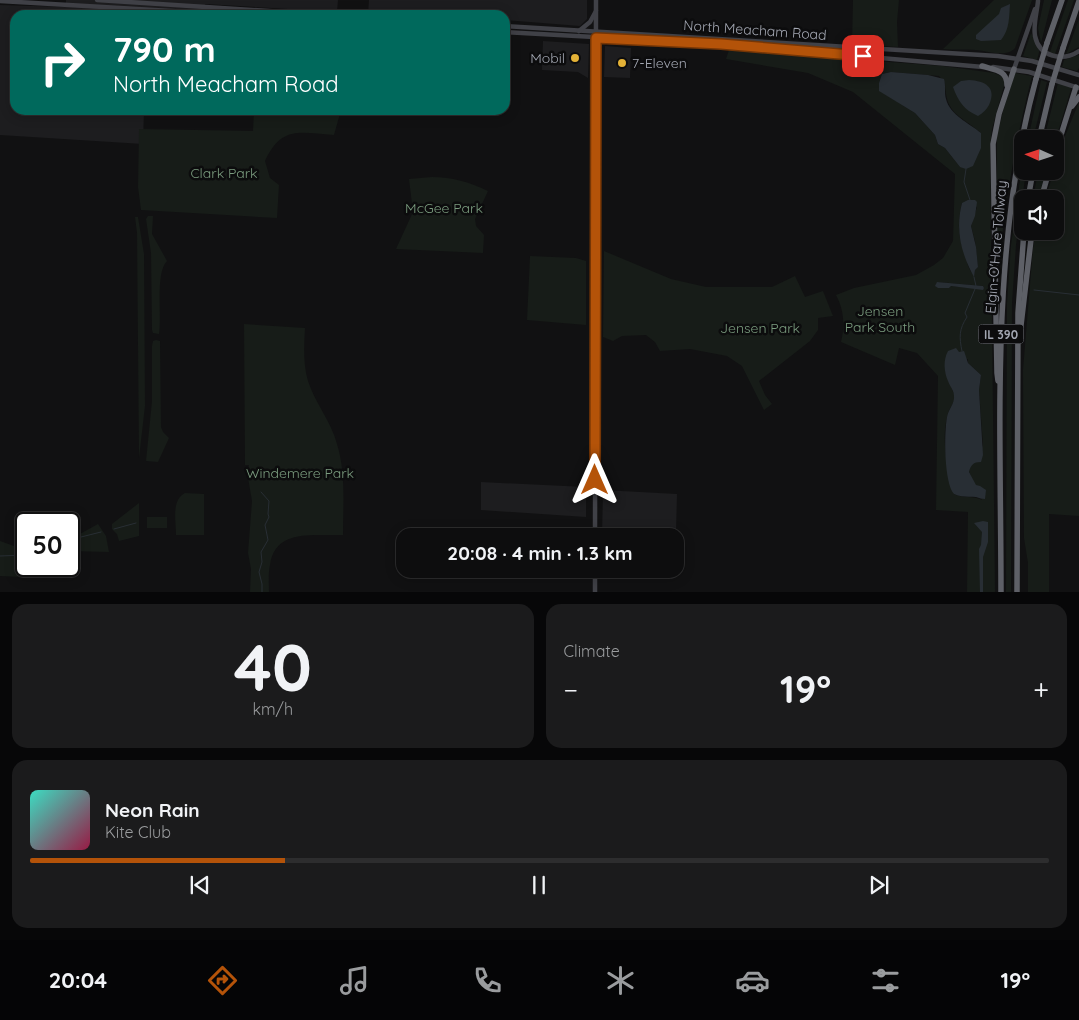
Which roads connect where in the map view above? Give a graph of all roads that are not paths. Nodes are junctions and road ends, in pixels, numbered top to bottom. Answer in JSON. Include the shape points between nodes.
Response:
{"nodes":[{"id":1,"x":97,"y":0,"type":"edge"},
{"id":2,"x":596,"y":0,"type":"edge"},
{"id":3,"x":1038,"y":0,"type":"edge"},
{"id":4,"x":1062,"y":0,"type":"edge"},
{"id":5,"x":0,"y":2,"type":"edge"},
{"id":6,"x":1079,"y":2,"type":"edge"},
{"id":7,"x":596,"y":9,"type":"junction"},
{"id":8,"x":148,"y":10,"type":"edge"},
{"id":9,"x":253,"y":10,"type":"edge"},
{"id":10,"x":510,"y":26,"type":"edge"},
{"id":11,"x":579,"y":31,"type":"junction"},
{"id":12,"x":510,"y":32,"type":"edge"},
{"id":13,"x":596,"y":32,"type":"junction"},
{"id":14,"x":596,"y":38,"type":"junction"},
{"id":15,"x":1079,"y":51,"type":"edge"},
{"id":16,"x":1018,"y":58,"type":"junction"},
{"id":17,"x":982,"y":66,"type":"junction"},
{"id":18,"x":1014,"y":69,"type":"junction"},
{"id":19,"x":1079,"y":77,"type":"edge"},
{"id":20,"x":1078,"y":87,"type":"edge"},
{"id":21,"x":1007,"y":88,"type":"junction"},
{"id":22,"x":1079,"y":97,"type":"edge"},
{"id":23,"x":1068,"y":112,"type":"junction"},
{"id":24,"x":1041,"y":130,"type":"edge"},
{"id":25,"x":1062,"y":130,"type":"edge"},
{"id":26,"x":1023,"y":240,"type":"edge"},
{"id":27,"x":1030,"y":240,"type":"edge"},
{"id":28,"x":1018,"y":343,"type":"junction"},
{"id":29,"x":1001,"y":394,"type":"junction"},
{"id":30,"x":595,"y":528,"type":"edge"},
{"id":31,"x":595,"y":578,"type":"edge"},
{"id":32,"x":595,"y":592,"type":"edge"},
{"id":33,"x":1001,"y":592,"type":"edge"},
{"id":34,"x":1017,"y":592,"type":"edge"}],
"edges":[{"from":1,"to":9,"type":"main road"},
{"from":2,"to":7,"type":"main road"},
{"from":3,"to":15,"type":"main road","via":[[1035,34],[1042,50],[1052,56],[1064,57]]},
{"from":3,"to":16,"type":"main road"},
{"from":4,"to":29,"type":"highway","name":"Elgin-O'Hare Tollway","number":"IL 390","bridge":true,"via":[[1036,79],[1022,137],[1007,233]]},
{"from":5,"to":8,"type":"main road"},
{"from":6,"to":24,"type":"highway","bridge":true,"via":[[1052,84]]},
{"from":7,"to":11,"type":"main road","via":[[590,22]]},
{"from":7,"to":13,"type":"main road"},
{"from":10,"to":11,"type":"main road","name":"North Meacham Road"},
{"from":11,"to":13,"type":"main road","name":"North Meacham Road"},
{"from":12,"to":14,"type":"main road","name":"North Meacham Road"},
{"from":13,"to":14,"type":"main road"},
{"from":13,"to":16,"type":"main road","name":"North Meacham Road"},
{"from":14,"to":17,"type":"main road","name":"North Meacham Road","via":[[721,44]]},
{"from":14,"to":30,"type":"main road"},
{"from":16,"to":18,"type":"main road"},
{"from":16,"to":19,"type":"main road","name":"North Meacham Road"},
{"from":17,"to":18,"type":"main road","name":"North Meacham Road"},
{"from":17,"to":21,"type":"highway","via":[[1003,73]]},
{"from":18,"to":20,"type":"main road","name":"North Meacham Road"},
{"from":18,"to":21,"type":"highway"},
{"from":19,"to":20,"type":"main road"},
{"from":20,"to":23,"type":"highway"},
{"from":21,"to":29,"type":"highway","via":[[993,144],[997,373]]},
{"from":22,"to":23,"type":"highway"},
{"from":23,"to":25,"type":"highway"},
{"from":26,"to":28,"type":"highway","name":"Elgin-O'Hare Tollway","number":"IL 390"},
{"from":27,"to":28,"type":"highway"},
{"from":28,"to":34,"type":"highway","name":"Elgin-O'Hare Tollway","number":"IL 390"},
{"from":29,"to":33,"type":"highway","name":"Elgin-O'Hare Tollway","number":"IL 390"},
{"from":31,"to":32,"type":"main road"}]}
